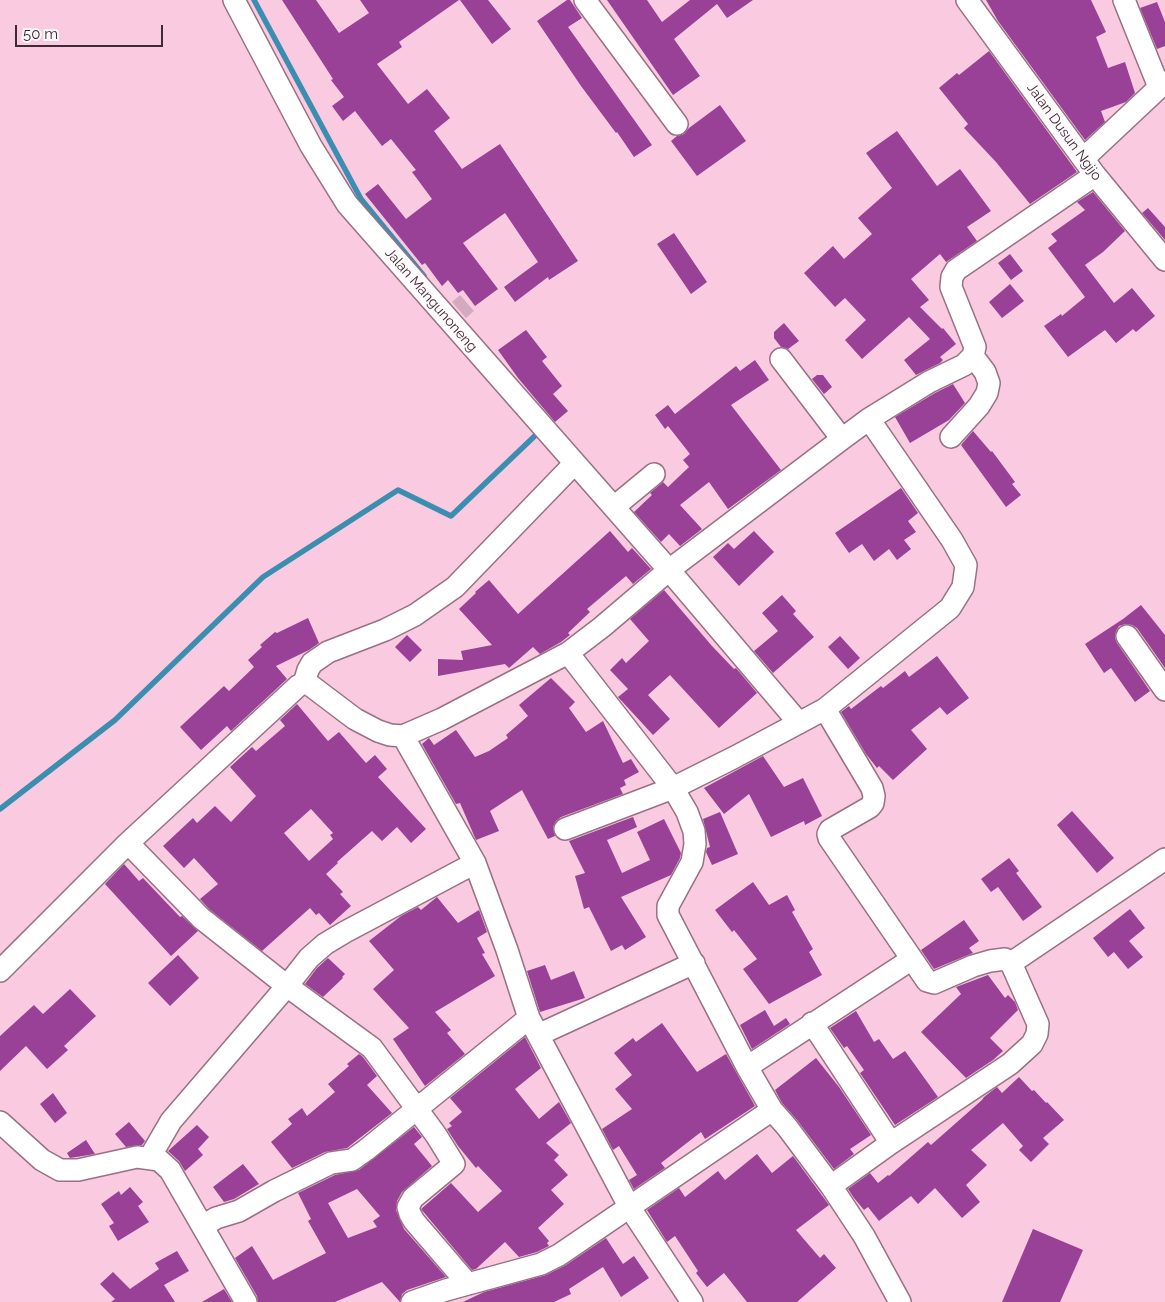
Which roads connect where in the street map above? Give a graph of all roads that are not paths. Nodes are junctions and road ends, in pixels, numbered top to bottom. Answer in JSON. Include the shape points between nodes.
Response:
{"nodes":[{"id":1,"x":234,"y":0,"type":"edge"},
{"id":2,"x":585,"y":0,"type":"edge"},
{"id":3,"x":967,"y":0,"type":"edge"},
{"id":4,"x":1124,"y":0,"type":"edge"},
{"id":5,"x":1162,"y":84,"type":"edge"},
{"id":6,"x":677,"y":124,"type":"dead end"},
{"id":7,"x":1089,"y":167,"type":"junction"},
{"id":8,"x":1165,"y":260,"type":"edge"},
{"id":9,"x":973,"y":356,"type":"junction"},
{"id":10,"x":781,"y":359,"type":"dead end"},
{"id":11,"x":870,"y":419,"type":"junction"},
{"id":12,"x":951,"y":437,"type":"dead end"},
{"id":13,"x":842,"y":439,"type":"junction"},
{"id":14,"x":575,"y":463,"type":"junction"},
{"id":15,"x":654,"y":474,"type":"dead end"},
{"id":16,"x":614,"y":507,"type":"junction"},
{"id":17,"x":670,"y":570,"type":"junction"},
{"id":18,"x":1127,"y":636,"type":"dead end"},
{"id":19,"x":568,"y":653,"type":"junction"},
{"id":20,"x":304,"y":683,"type":"junction"},
{"id":21,"x":1165,"y":690,"type":"edge"},
{"id":22,"x":824,"y":709,"type":"junction"},
{"id":23,"x":799,"y":723,"type":"junction"},
{"id":24,"x":403,"y":736,"type":"junction"},
{"id":25,"x":673,"y":788,"type":"junction"},
{"id":26,"x":565,"y":830,"type":"dead end"},
{"id":27,"x":128,"y":843,"type":"junction"},
{"id":28,"x":1165,"y":859,"type":"edge"},
{"id":29,"x":474,"y":863,"type":"junction"},
{"id":30,"x":912,"y":959,"type":"junction"},
{"id":31,"x":694,"y":963,"type":"junction"},
{"id":32,"x":1011,"y":963,"type":"junction"},
{"id":33,"x":0,"y":971,"type":"edge"},
{"id":34,"x":287,"y":986,"type":"junction"},
{"id":35,"x":812,"y":1023,"type":"junction"},
{"id":36,"x":533,"y":1026,"type":"junction"},
{"id":37,"x":747,"y":1067,"type":"junction"},
{"id":38,"x":417,"y":1108,"type":"junction"},
{"id":39,"x":772,"y":1110,"type":"junction"},
{"id":40,"x":0,"y":1122,"type":"edge"},
{"id":41,"x":891,"y":1143,"type":"junction"},
{"id":42,"x":150,"y":1157,"type":"junction"},
{"id":43,"x":832,"y":1186,"type":"junction"},
{"id":44,"x":630,"y":1208,"type":"junction"},
{"id":45,"x":202,"y":1226,"type":"junction"},
{"id":46,"x":468,"y":1284,"type":"junction"},
{"id":47,"x":246,"y":1302,"type":"edge"},
{"id":48,"x":412,"y":1302,"type":"edge"},
{"id":49,"x":692,"y":1302,"type":"edge"},
{"id":50,"x":900,"y":1302,"type":"edge"}],
"edges":[{"from":1,"to":14,"type":"street","name":"Jalan Mangunoneng","via":[[311,146],[347,204],[453,315],[530,413]]},
{"from":2,"to":6,"type":"street"},
{"from":3,"to":7,"type":"street","name":"Jalan Dusun Ngijo"},
{"from":4,"to":5,"type":"street"},
{"from":5,"to":7,"type":"street"},
{"from":7,"to":8,"type":"street","name":"Jalan Dusun Ngijo"},
{"from":7,"to":9,"type":"street","via":[[956,270],[951,287],[976,347]]},
{"from":9,"to":11,"type":"street","via":[[964,365],[929,382]]},
{"from":9,"to":12,"type":"street","via":[[989,383],[979,406]]},
{"from":10,"to":13,"type":"street"},
{"from":11,"to":13,"type":"street"},
{"from":11,"to":22,"type":"street","via":[[966,565],[963,587],[950,608]]},
{"from":13,"to":17,"type":"street"},
{"from":14,"to":16,"type":"street","name":"Jalan Mangunoneng"},
{"from":14,"to":20,"type":"street","via":[[455,587],[415,615],[328,652],[312,663]]},
{"from":15,"to":16,"type":"street"},
{"from":16,"to":17,"type":"street","name":"Jalan Mangunoneng"},
{"from":17,"to":19,"type":"street"},
{"from":17,"to":23,"type":"street","name":"Jalan Mangunoneng"},
{"from":18,"to":21,"type":"street"},
{"from":19,"to":24,"type":"street"},
{"from":19,"to":25,"type":"street"},
{"from":20,"to":24,"type":"street","via":[[355,719],[378,731]]},
{"from":20,"to":27,"type":"street"},
{"from":22,"to":23,"type":"street"},
{"from":22,"to":30,"type":"street","via":[[874,796],[870,807],[830,830],[829,838]]},
{"from":23,"to":25,"type":"street"},
{"from":24,"to":29,"type":"street"},
{"from":25,"to":26,"type":"street"},
{"from":25,"to":31,"type":"street","via":[[687,812],[695,844],[692,862],[668,906],[668,915]]},
{"from":27,"to":33,"type":"street"},
{"from":27,"to":34,"type":"street","via":[[202,918]]},
{"from":28,"to":32,"type":"street"},
{"from":29,"to":34,"type":"street","via":[[325,944]]},
{"from":29,"to":36,"type":"street"},
{"from":30,"to":32,"type":"street","via":[[931,983],[990,961],[1005,959]]},
{"from":30,"to":35,"type":"street"},
{"from":31,"to":36,"type":"street"},
{"from":31,"to":37,"type":"street"},
{"from":32,"to":41,"type":"street","via":[[1038,1024],[1032,1044],[1010,1064]]},
{"from":34,"to":38,"type":"street","via":[[372,1048]]},
{"from":34,"to":42,"type":"street","via":[[171,1121]]},
{"from":35,"to":37,"type":"street"},
{"from":35,"to":41,"type":"street"},
{"from":36,"to":38,"type":"street"},
{"from":36,"to":44,"type":"street"},
{"from":37,"to":39,"type":"street"},
{"from":38,"to":45,"type":"street","via":[[352,1160],[331,1163],[239,1211]]},
{"from":38,"to":46,"type":"street","via":[[454,1164],[413,1198],[408,1206],[410,1214]]},
{"from":39,"to":43,"type":"street"},
{"from":39,"to":44,"type":"street"},
{"from":40,"to":42,"type":"street","via":[[42,1160],[60,1170],[78,1170]]},
{"from":41,"to":43,"type":"street"},
{"from":42,"to":45,"type":"street","via":[[170,1170]]},
{"from":43,"to":50,"type":"street"},
{"from":44,"to":46,"type":"street","via":[[541,1264]]},
{"from":44,"to":49,"type":"street"},
{"from":45,"to":47,"type":"street"},
{"from":46,"to":48,"type":"street"}]}
